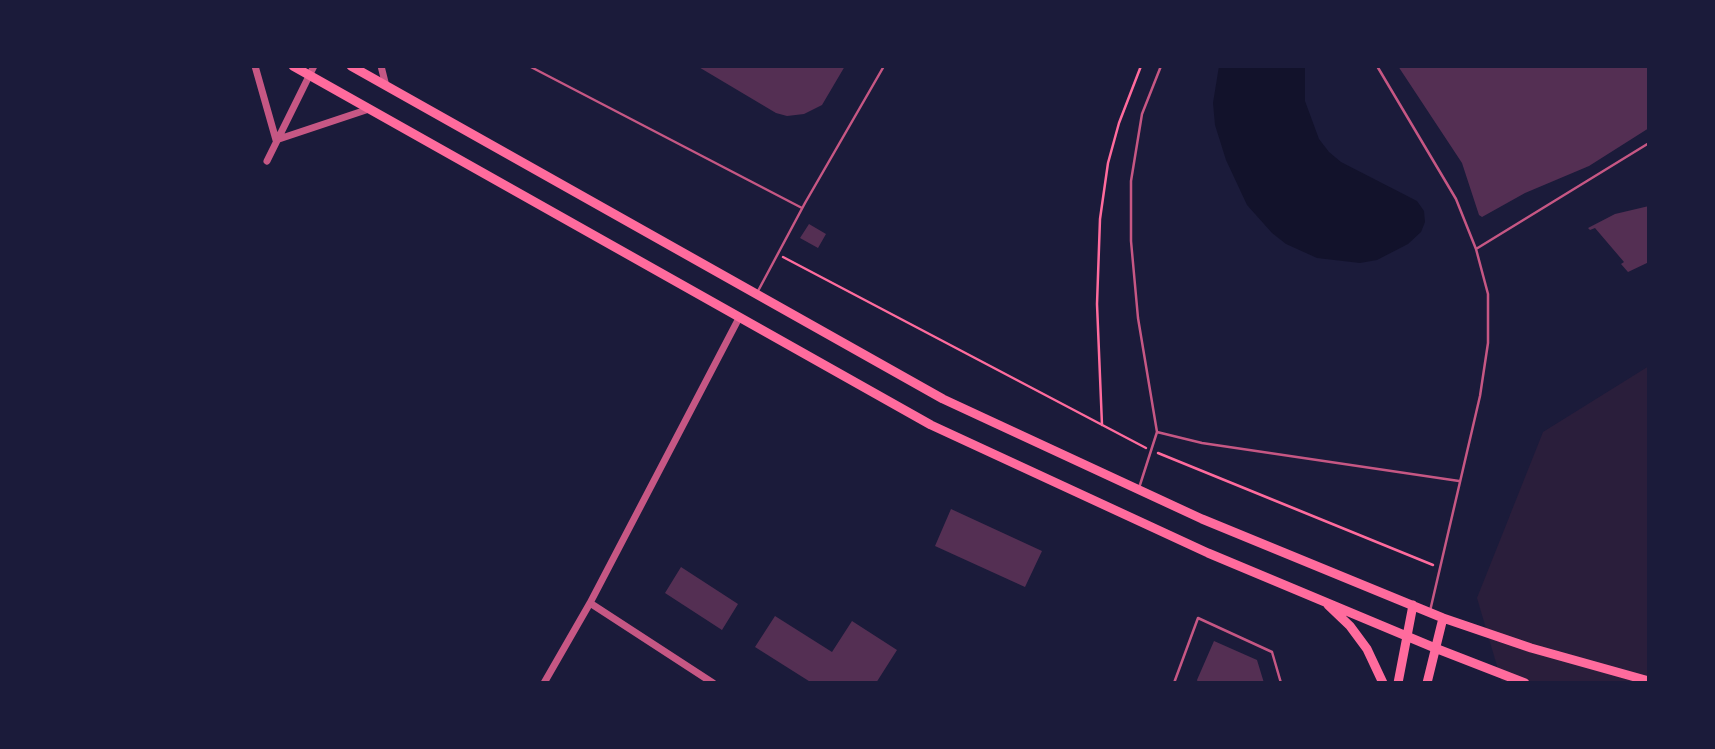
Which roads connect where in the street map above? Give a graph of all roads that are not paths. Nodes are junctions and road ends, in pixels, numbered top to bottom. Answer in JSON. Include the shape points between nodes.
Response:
{"nodes":[{"id":1,"x":255,"y":66,"type":"edge"},
{"id":2,"x":293,"y":66,"type":"edge"},
{"id":3,"x":314,"y":66,"type":"edge"},
{"id":4,"x":351,"y":66,"type":"edge"},
{"id":5,"x":381,"y":66,"type":"edge"},
{"id":6,"x":529,"y":66,"type":"edge"},
{"id":7,"x":884,"y":66,"type":"edge"},
{"id":8,"x":1161,"y":66,"type":"edge"},
{"id":9,"x":1377,"y":66,"type":"edge"},
{"id":10,"x":309,"y":76,"type":"junction"},
{"id":11,"x":386,"y":86,"type":"junction"},
{"id":12,"x":368,"y":109,"type":"junction"},
{"id":13,"x":276,"y":140,"type":"junction"},
{"id":14,"x":1649,"y":143,"type":"edge"},
{"id":15,"x":267,"y":161,"type":"dead end"},
{"id":16,"x":802,"y":208,"type":"junction"},
{"id":17,"x":1476,"y":249,"type":"junction"},
{"id":18,"x":756,"y":295,"type":"junction"},
{"id":19,"x":739,"y":318,"type":"junction"},
{"id":20,"x":1157,"y":432,"type":"junction"},
{"id":21,"x":1460,"y":481,"type":"junction"},
{"id":22,"x":1139,"y":490,"type":"junction"},
{"id":23,"x":1324,"y":602,"type":"junction"},
{"id":24,"x":590,"y":603,"type":"junction"},
{"id":25,"x":1413,"y":605,"type":"junction"},
{"id":26,"x":1430,"y":612,"type":"junction"},
{"id":27,"x":1443,"y":618,"type":"junction"},
{"id":28,"x":1406,"y":635,"type":"junction"},
{"id":29,"x":1435,"y":648,"type":"junction"},
{"id":30,"x":1649,"y":681,"type":"edge"},
{"id":31,"x":1520,"y":682,"type":"edge"},
{"id":32,"x":544,"y":683,"type":"edge"},
{"id":33,"x":713,"y":683,"type":"edge"},
{"id":34,"x":1174,"y":683,"type":"edge"},
{"id":35,"x":1281,"y":683,"type":"edge"},
{"id":36,"x":1383,"y":683,"type":"edge"},
{"id":37,"x":1398,"y":683,"type":"edge"},
{"id":38,"x":1427,"y":683,"type":"edge"}],
"edges":[{"from":1,"to":13,"type":"street"},
{"from":2,"to":10,"type":"main road"},
{"from":3,"to":10,"type":"street"},
{"from":4,"to":11,"type":"main road"},
{"from":5,"to":11,"type":"street"},
{"from":6,"to":16,"type":"lane"},
{"from":7,"to":16,"type":"lane"},
{"from":8,"to":20,"type":"lane","via":[[1138,133],[1131,181],[1130,222],[1138,318]]},
{"from":9,"to":17,"type":"lane","via":[[1456,198]]},
{"from":10,"to":12,"type":"main road"},
{"from":10,"to":13,"type":"street"},
{"from":11,"to":18,"type":"main road"},
{"from":12,"to":13,"type":"street"},
{"from":12,"to":19,"type":"main road"},
{"from":13,"to":15,"type":"street"},
{"from":14,"to":17,"type":"lane"},
{"from":16,"to":18,"type":"lane"},
{"from":17,"to":21,"type":"lane","via":[[1488,294],[1488,343],[1480,396]]},
{"from":18,"to":22,"type":"main road","via":[[943,399]]},
{"from":19,"to":23,"type":"main road","via":[[930,424],[1208,553]]},
{"from":19,"to":24,"type":"street"},
{"from":20,"to":21,"type":"lane","via":[[1202,444]]},
{"from":20,"to":22,"type":"lane"},
{"from":21,"to":26,"type":"lane"},
{"from":22,"to":25,"type":"main road"},
{"from":23,"to":28,"type":"main road"},
{"from":23,"to":36,"type":"main road","via":[[1350,626]]},
{"from":24,"to":32,"type":"street"},
{"from":24,"to":33,"type":"street"},
{"from":25,"to":26,"type":"main road"},
{"from":25,"to":28,"type":"main road"},
{"from":26,"to":27,"type":"main road"},
{"from":27,"to":29,"type":"main road"},
{"from":27,"to":30,"type":"main road","via":[[1531,648]]},
{"from":28,"to":29,"type":"main road"},
{"from":28,"to":37,"type":"main road"},
{"from":29,"to":31,"type":"main road"},
{"from":29,"to":38,"type":"main road"},
{"from":34,"to":35,"type":"lane","via":[[1198,618],[1272,652]]}]}
